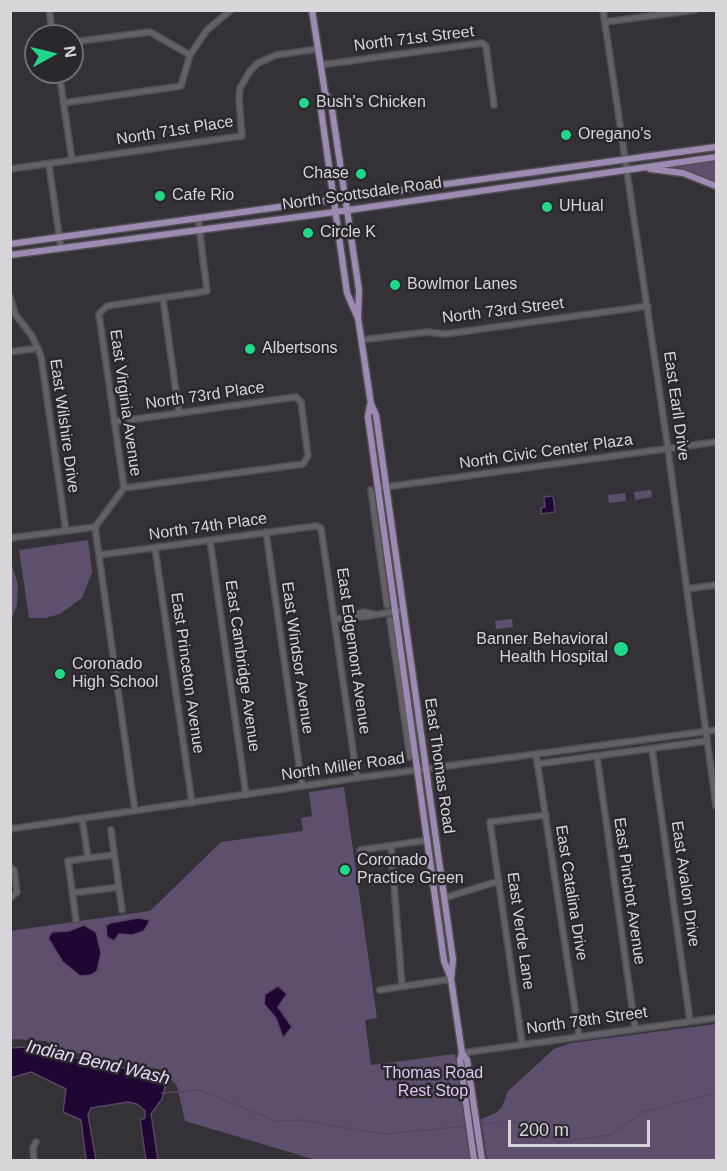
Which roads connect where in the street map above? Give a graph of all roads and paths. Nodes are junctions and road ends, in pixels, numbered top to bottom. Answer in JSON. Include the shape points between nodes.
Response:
{"nodes":[{"id":1,"x":312,"y":10,"type":"edge"},
{"id":2,"x":603,"y":10,"type":"edge"},
{"id":3,"x":694,"y":10,"type":"edge"},
{"id":4,"x":227,"y":11,"type":"edge"},
{"id":5,"x":605,"y":22,"type":"junction"},
{"id":6,"x":84,"y":40,"type":"edge"},
{"id":7,"x":318,"y":49,"type":"junction"},
{"id":8,"x":190,"y":55,"type":"junction"},
{"id":9,"x":320,"y":65,"type":"junction"},
{"id":10,"x":61,"y":84,"type":"edge"},
{"id":11,"x":325,"y":93,"type":"junction"},
{"id":12,"x":63,"y":103,"type":"junction"},
{"id":13,"x":494,"y":105,"type":"dead end"},
{"id":14,"x":717,"y":147,"type":"edge"},
{"id":15,"x":717,"y":157,"type":"edge"},
{"id":16,"x":72,"y":160,"type":"junction"},
{"id":17,"x":626,"y":160,"type":"junction"},
{"id":18,"x":49,"y":165,"type":"junction"},
{"id":19,"x":10,"y":169,"type":"edge"},
{"id":20,"x":637,"y":169,"type":"junction"},
{"id":21,"x":628,"y":170,"type":"junction"},
{"id":22,"x":717,"y":186,"type":"edge"},
{"id":23,"x":346,"y":197,"type":"junction"},
{"id":24,"x":334,"y":199,"type":"junction"},
{"id":25,"x":348,"y":210,"type":"junction"},
{"id":26,"x":335,"y":212,"type":"junction"},
{"id":27,"x":226,"y":214,"type":"junction"},
{"id":28,"x":198,"y":218,"type":"junction"},
{"id":29,"x":227,"y":226,"type":"junction"},
{"id":30,"x":199,"y":229,"type":"junction"},
{"id":31,"x":60,"y":238,"type":"junction"},
{"id":32,"x":10,"y":244,"type":"edge"},
{"id":33,"x":62,"y":248,"type":"junction"},
{"id":34,"x":10,"y":255,"type":"edge"},
{"id":35,"x":10,"y":297,"type":"edge"},
{"id":36,"x":163,"y":299,"type":"junction"},
{"id":37,"x":648,"y":306,"type":"junction"},
{"id":38,"x":358,"y":318,"type":"junction"},
{"id":39,"x":361,"y":340,"type":"junction"},
{"id":40,"x":38,"y":348,"type":"junction"},
{"id":41,"x":10,"y":352,"type":"edge"},
{"id":42,"x":371,"y":404,"type":"junction"},
{"id":43,"x":179,"y":413,"type":"junction"},
{"id":44,"x":114,"y":422,"type":"junction"},
{"id":45,"x":717,"y":442,"type":"edge"},
{"id":46,"x":668,"y":448,"type":"junction"},
{"id":47,"x":386,"y":487,"type":"junction"},
{"id":48,"x":124,"y":488,"type":"junction"},
{"id":49,"x":378,"y":488,"type":"junction"},
{"id":50,"x":371,"y":490,"type":"dead end"},
{"id":51,"x":384,"y":525,"type":"junction"},
{"id":52,"x":376,"y":526,"type":"junction"},
{"id":53,"x":94,"y":527,"type":"junction"},
{"id":54,"x":321,"y":528,"type":"joint"},
{"id":55,"x":66,"y":531,"type":"junction"},
{"id":56,"x":266,"y":532,"type":"junction"},
{"id":57,"x":10,"y":538,"type":"edge"},
{"id":58,"x":210,"y":540,"type":"junction"},
{"id":59,"x":155,"y":548,"type":"junction"},
{"id":60,"x":99,"y":555,"type":"junction"},
{"id":61,"x":717,"y":585,"type":"edge"},
{"id":62,"x":400,"y":589,"type":"junction"},
{"id":63,"x":687,"y":589,"type":"junction"},
{"id":64,"x":389,"y":591,"type":"junction"},
{"id":65,"x":387,"y":604,"type":"dead end"},
{"id":66,"x":403,"y":610,"type":"junction"},
{"id":67,"x":395,"y":611,"type":"junction"},
{"id":68,"x":335,"y":619,"type":"junction"},
{"id":69,"x":390,"y":620,"type":"dead end"},
{"id":70,"x":406,"y":628,"type":"junction"},
{"id":71,"x":395,"y":630,"type":"junction"},
{"id":72,"x":408,"y":724,"type":"junction"},
{"id":73,"x":717,"y":730,"type":"edge"},
{"id":74,"x":706,"y":731,"type":"junction"},
{"id":75,"x":707,"y":741,"type":"junction"},
{"id":76,"x":652,"y":749,"type":"junction"},
{"id":77,"x":536,"y":754,"type":"junction"},
{"id":78,"x":410,"y":757,"type":"dead end"},
{"id":79,"x":597,"y":757,"type":"junction"},
{"id":80,"x":537,"y":764,"type":"junction"},
{"id":81,"x":422,"y":769,"type":"junction"},
{"id":82,"x":357,"y":778,"type":"junction"},
{"id":83,"x":302,"y":786,"type":"junction"},
{"id":84,"x":246,"y":795,"type":"junction"},
{"id":85,"x":192,"y":803,"type":"junction"},
{"id":86,"x":717,"y":806,"type":"edge"},
{"id":87,"x":135,"y":811,"type":"junction"},
{"id":88,"x":546,"y":815,"type":"junction"},
{"id":89,"x":82,"y":818,"type":"junction"},
{"id":90,"x":10,"y":829,"type":"edge"},
{"id":91,"x":111,"y":830,"type":"dead end"},
{"id":92,"x":428,"y":840,"type":"junction"},
{"id":93,"x":391,"y":846,"type":"junction"},
{"id":94,"x":360,"y":850,"type":"dead end"},
{"id":95,"x":114,"y":855,"type":"junction"},
{"id":96,"x":88,"y":858,"type":"junction"},
{"id":97,"x":10,"y":867,"type":"edge"},
{"id":98,"x":499,"y":881,"type":"junction"},
{"id":99,"x":118,"y":887,"type":"junction"},
{"id":100,"x":72,"y":893,"type":"junction"},
{"id":101,"x":13,"y":897,"type":"edge"},
{"id":102,"x":444,"y":898,"type":"junction"},
{"id":103,"x":122,"y":910,"type":"dead end"},
{"id":104,"x":76,"y":920,"type":"dead end"},
{"id":105,"x":452,"y":980,"type":"junction"},
{"id":106,"x":402,"y":986,"type":"junction"},
{"id":107,"x":380,"y":990,"type":"dead end"},
{"id":108,"x":717,"y":1018,"type":"edge"},
{"id":109,"x":690,"y":1021,"type":"junction"},
{"id":110,"x":635,"y":1028,"type":"junction"},
{"id":111,"x":579,"y":1036,"type":"junction"},
{"id":112,"x":522,"y":1043,"type":"junction"},
{"id":113,"x":462,"y":1053,"type":"junction"},
{"id":114,"x":36,"y":1142,"type":"dead end"},
{"id":115,"x":34,"y":1161,"type":"edge"},
{"id":116,"x":474,"y":1161,"type":"edge"},
{"id":117,"x":482,"y":1161,"type":"edge"}],
"edges":[{"from":1,"to":7,"type":"main road","name":"East Thomas Road"},
{"from":2,"to":5,"type":"street","name":"East Earll Drive"},
{"from":3,"to":5,"type":"street"},
{"from":4,"to":8,"type":"street","via":[[207,30]]},
{"from":5,"to":17,"type":"street","name":"East Earll Drive"},
{"from":6,"to":8,"type":"street","via":[[150,32]]},
{"from":7,"to":9,"type":"main road","name":"East Thomas Road"},
{"from":7,"to":16,"type":"street","name":"North 71st Place","via":[[266,58],[250,71],[240,88],[242,136]]},
{"from":8,"to":12,"type":"street","via":[[181,86]]},
{"from":9,"to":11,"type":"main road","name":"East Thomas Road"},
{"from":9,"to":13,"type":"street","name":"North 71st Street","via":[[483,43]]},
{"from":10,"to":12,"type":"street"},
{"from":11,"to":23,"type":"main road","name":"East Thomas Road","via":[[331,103]]},
{"from":11,"to":24,"type":"main road","name":"East Thomas Road","via":[[320,103]]},
{"from":12,"to":16,"type":"street"},
{"from":14,"to":17,"type":"main road","name":"North Scottsdale Road"},
{"from":15,"to":20,"type":"main road","name":"North Scottsdale Road"},
{"from":16,"to":18,"type":"street","name":"North 71st Place"},
{"from":17,"to":21,"type":"street","name":"East Earll Drive"},
{"from":17,"to":23,"type":"main road","name":"North Scottsdale Road"},
{"from":18,"to":19,"type":"street","name":"North 71st Place"},
{"from":18,"to":31,"type":"street"},
{"from":20,"to":21,"type":"main road","name":"North Scottsdale Road"},
{"from":20,"to":22,"type":"main road","via":[[683,172]]},
{"from":21,"to":25,"type":"main road","name":"North Scottsdale Road"},
{"from":21,"to":37,"type":"street","name":"East Earll Drive"},
{"from":23,"to":24,"type":"main road","name":"North Scottsdale Road"},
{"from":23,"to":25,"type":"main road","name":"East Thomas Road"},
{"from":24,"to":26,"type":"main road","name":"East Thomas Road"},
{"from":24,"to":27,"type":"main road","name":"North Scottsdale Road"},
{"from":25,"to":26,"type":"main road","name":"North Scottsdale Road"},
{"from":25,"to":38,"type":"main road","name":"East Thomas Road","via":[[359,290]]},
{"from":26,"to":29,"type":"main road","name":"North Scottsdale Road"},
{"from":26,"to":38,"type":"main road","name":"East Thomas Road","via":[[347,293]]},
{"from":27,"to":28,"type":"main road","name":"North Scottsdale Road"},
{"from":27,"to":29,"type":"main road"},
{"from":28,"to":30,"type":"street"},
{"from":28,"to":31,"type":"main road","name":"North Scottsdale Road"},
{"from":29,"to":30,"type":"main road","name":"North Scottsdale Road"},
{"from":30,"to":33,"type":"main road","name":"North Scottsdale Road"},
{"from":30,"to":36,"type":"street","via":[[207,291]]},
{"from":31,"to":32,"type":"main road","name":"North Scottsdale Road"},
{"from":31,"to":33,"type":"street"},
{"from":33,"to":34,"type":"main road","name":"North Scottsdale Road"},
{"from":35,"to":40,"type":"street","name":"East Wilshire Drive","via":[[15,314]]},
{"from":36,"to":43,"type":"street"},
{"from":36,"to":44,"type":"street","name":"East Virginia Avenue","via":[[100,310]]},
{"from":37,"to":39,"type":"street","name":"North 73rd Street","via":[[445,334],[427,332]]},
{"from":37,"to":46,"type":"street","name":"East Earll Drive"},
{"from":38,"to":39,"type":"main road","name":"East Thomas Road"},
{"from":39,"to":42,"type":"main road","name":"East Thomas Road"},
{"from":40,"to":41,"type":"street"},
{"from":40,"to":55,"type":"street","name":"East Wilshire Drive"},
{"from":42,"to":47,"type":"main road","name":"East Thomas Road"},
{"from":42,"to":49,"type":"main road","name":"East Thomas Road","via":[[368,417]]},
{"from":43,"to":44,"type":"street","name":"North 73rd Place"},
{"from":43,"to":48,"type":"street","name":"North 73rd Place","via":[[299,399],[307,461]]},
{"from":44,"to":48,"type":"street","name":"East Virginia Avenue"},
{"from":45,"to":46,"type":"street","name":"North Civic Center Plaza"},
{"from":46,"to":47,"type":"street","name":"North Civic Center Plaza"},
{"from":46,"to":63,"type":"street","name":"East Earll Drive"},
{"from":47,"to":49,"type":"street","name":"North Civic Center Plaza"},
{"from":47,"to":62,"type":"main road","name":"East Thomas Road"},
{"from":48,"to":53,"type":"street","name":"East Virginia Avenue"},
{"from":49,"to":51,"type":"main road","name":"East Thomas Road"},
{"from":50,"to":52,"type":"street","name":"East Thomas Road"},
{"from":51,"to":52,"type":"street"},
{"from":51,"to":64,"type":"main road","name":"East Thomas Road"},
{"from":52,"to":64,"type":"street","name":"East Thomas Road"},
{"from":53,"to":55,"type":"street"},
{"from":53,"to":60,"type":"street"},
{"from":54,"to":56,"type":"street","name":"North 74th Place"},
{"from":54,"to":68,"type":"street","name":"East Edgemont Avenue"},
{"from":55,"to":57,"type":"street"},
{"from":56,"to":58,"type":"street","name":"North 74th Place"},
{"from":56,"to":83,"type":"street","name":"East Windsor Avenue"},
{"from":58,"to":59,"type":"street","name":"North 74th Place"},
{"from":58,"to":84,"type":"street","name":"East Cambridge Avenue"},
{"from":59,"to":60,"type":"street","name":"North 74th Place"},
{"from":59,"to":85,"type":"street","name":"East Princeton Avenue"},
{"from":60,"to":87,"type":"street"},
{"from":61,"to":63,"type":"street"},
{"from":62,"to":64,"type":"street"},
{"from":62,"to":66,"type":"main road","name":"East Thomas Road"},
{"from":63,"to":74,"type":"street","name":"East Earll Drive"},
{"from":64,"to":65,"type":"street","name":"East Thomas Road"},
{"from":64,"to":67,"type":"main road","name":"East Thomas Road"},
{"from":66,"to":67,"type":"street"},
{"from":66,"to":70,"type":"main road","name":"East Thomas Road"},
{"from":67,"to":68,"type":"street"},
{"from":67,"to":71,"type":"main road","name":"East Thomas Road"},
{"from":68,"to":82,"type":"street","name":"East Edgemont Avenue"},
{"from":69,"to":71,"type":"street","name":"East Thomas Road"},
{"from":70,"to":71,"type":"street"},
{"from":70,"to":81,"type":"main road","name":"East Thomas Road"},
{"from":71,"to":72,"type":"main road","name":"East Thomas Road"},
{"from":72,"to":78,"type":"street","name":"East Thomas Road"},
{"from":72,"to":81,"type":"main road","name":"East Thomas Road"},
{"from":73,"to":74,"type":"street","name":"North Miller Road"},
{"from":74,"to":75,"type":"street","name":"East Earll Drive"},
{"from":74,"to":77,"type":"street","name":"North Miller Road"},
{"from":75,"to":76,"type":"street"},
{"from":75,"to":86,"type":"street","name":"East Earll Drive"},
{"from":76,"to":79,"type":"street"},
{"from":76,"to":109,"type":"street","name":"East Avalon Drive"},
{"from":77,"to":80,"type":"street","name":"East Catalina Drive"},
{"from":77,"to":81,"type":"street","name":"North Miller Road"},
{"from":79,"to":80,"type":"street"},
{"from":79,"to":110,"type":"street","name":"East Pinchot Avenue"},
{"from":80,"to":88,"type":"street","name":"East Catalina Drive"},
{"from":81,"to":82,"type":"street","name":"North Miller Road"},
{"from":81,"to":92,"type":"main road","name":"East Thomas Road"},
{"from":81,"to":102,"type":"main road","name":"East Thomas Road"},
{"from":82,"to":83,"type":"street","name":"North Miller Road"},
{"from":83,"to":84,"type":"street","name":"North Miller Road"},
{"from":84,"to":85,"type":"street","name":"North Miller Road"},
{"from":85,"to":87,"type":"street","name":"North Miller Road"},
{"from":87,"to":89,"type":"street","name":"North Miller Road"},
{"from":88,"to":98,"type":"street","name":"East Verde Lane","via":[[490,822]]},
{"from":88,"to":111,"type":"street","name":"East Catalina Drive"},
{"from":89,"to":90,"type":"street","name":"North Miller Road"},
{"from":89,"to":96,"type":"street"},
{"from":91,"to":95,"type":"street"},
{"from":92,"to":93,"type":"street"},
{"from":92,"to":105,"type":"main road","name":"East Thomas Road","via":[[444,961]]},
{"from":93,"to":94,"type":"street"},
{"from":93,"to":106,"type":"street"},
{"from":95,"to":96,"type":"street"},
{"from":95,"to":99,"type":"street"},
{"from":96,"to":100,"type":"street","via":[[68,861]]},
{"from":97,"to":101,"type":"street","via":[[14,870]]},
{"from":98,"to":102,"type":"street"},
{"from":98,"to":112,"type":"street","name":"East Verde Lane"},
{"from":99,"to":100,"type":"street"},
{"from":99,"to":103,"type":"street"},
{"from":100,"to":104,"type":"street"},
{"from":102,"to":105,"type":"main road","name":"East Thomas Road"},
{"from":105,"to":106,"type":"street"},
{"from":105,"to":113,"type":"main road","name":"East Thomas Road"},
{"from":106,"to":107,"type":"street"},
{"from":108,"to":109,"type":"street","name":"North 78th Street"},
{"from":109,"to":110,"type":"street","name":"North 78th Street"},
{"from":110,"to":111,"type":"street","name":"North 78th Street"},
{"from":111,"to":112,"type":"street","name":"North 78th Street"},
{"from":112,"to":113,"type":"street","name":"North 78th Street"},
{"from":113,"to":116,"type":"main road","name":"East Thomas Road"},
{"from":113,"to":117,"type":"main road","name":"East Thomas Road","via":[[468,1060]]},
{"from":114,"to":115,"type":"street"}]}
